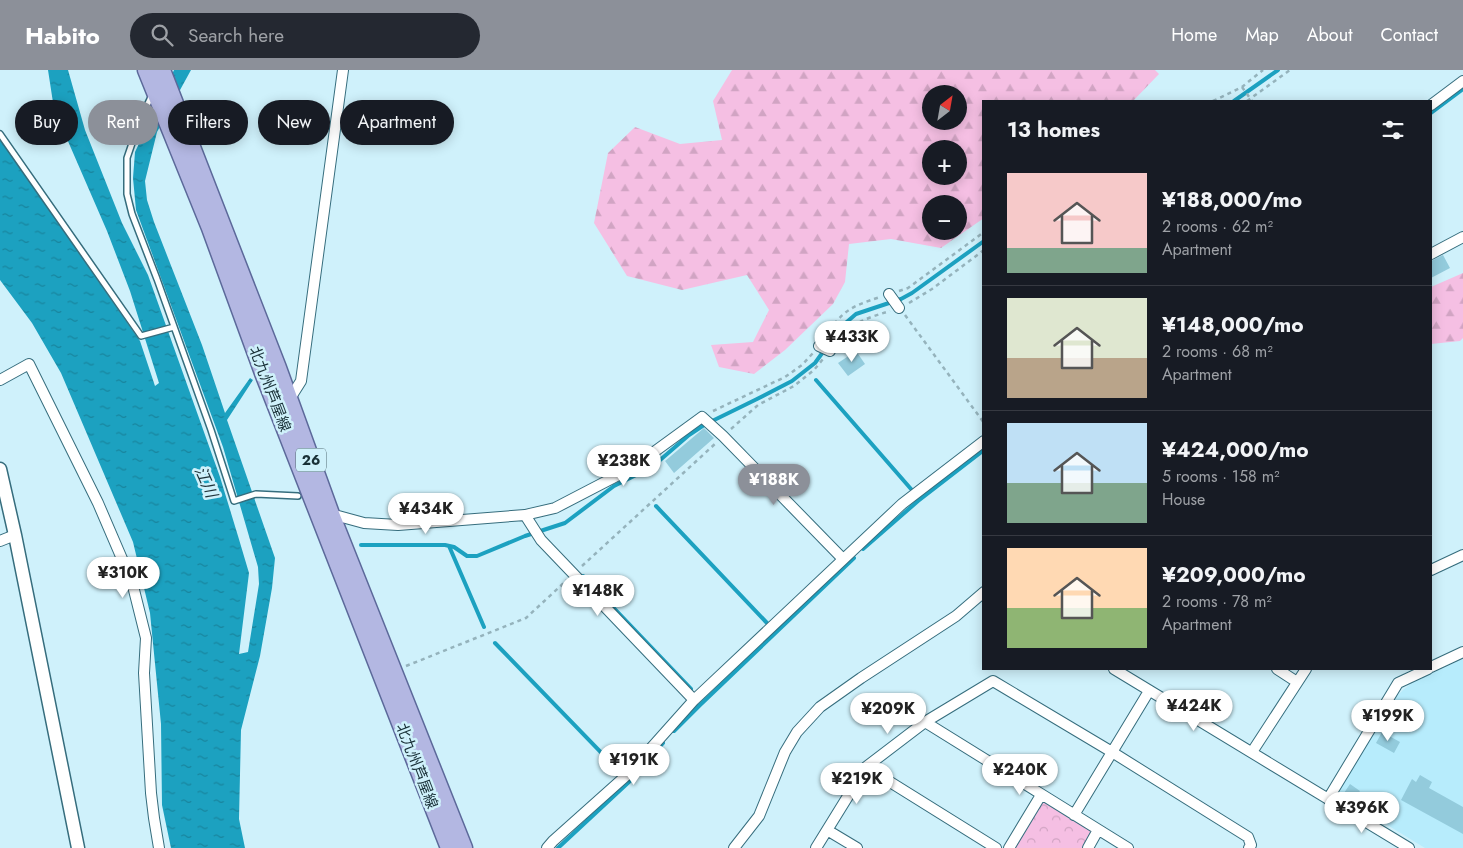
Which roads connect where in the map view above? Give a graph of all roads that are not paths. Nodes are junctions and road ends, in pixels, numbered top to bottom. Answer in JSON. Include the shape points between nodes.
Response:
{"nodes":[{"id":1,"x":146,"y":70,"type":"edge"},
{"id":2,"x":162,"y":70,"type":"edge"},
{"id":3,"x":343,"y":70,"type":"edge"},
{"id":4,"x":1463,"y":81,"type":"edge"},
{"id":5,"x":155,"y":90,"type":"junction"},
{"id":6,"x":1432,"y":104,"type":"edge"},
{"id":7,"x":0,"y":134,"type":"edge"},
{"id":8,"x":1463,"y":237,"type":"edge"},
{"id":9,"x":1432,"y":253,"type":"edge"},
{"id":10,"x":889,"y":294,"type":"road end"},
{"id":11,"x":899,"y":308,"type":"road end"},
{"id":12,"x":174,"y":327,"type":"junction"},
{"id":13,"x":819,"y":346,"type":"road end"},
{"id":14,"x":830,"y":351,"type":"road end"},
{"id":15,"x":0,"y":380,"type":"edge"},
{"id":16,"x":282,"y":403,"type":"junction"},
{"id":17,"x":982,"y":443,"type":"edge"},
{"id":18,"x":0,"y":469,"type":"edge"},
{"id":19,"x":298,"y":496,"type":"dead end"},
{"id":20,"x":331,"y":514,"type":"junction"},
{"id":21,"x":525,"y":514,"type":"junction"},
{"id":22,"x":15,"y":535,"type":"junction"},
{"id":23,"x":0,"y":541,"type":"edge"},
{"id":24,"x":1463,"y":556,"type":"edge"},
{"id":25,"x":843,"y":559,"type":"junction"},
{"id":26,"x":1432,"y":570,"type":"edge"},
{"id":27,"x":982,"y":594,"type":"edge"},
{"id":28,"x":1463,"y":652,"type":"edge"},
{"id":29,"x":1432,"y":667,"type":"edge"},
{"id":30,"x":1116,"y":670,"type":"edge"},
{"id":31,"x":1279,"y":670,"type":"edge"},
{"id":32,"x":1305,"y":670,"type":"edge"},
{"id":33,"x":1426,"y":670,"type":"edge"},
{"id":34,"x":1297,"y":682,"type":"junction"},
{"id":35,"x":1149,"y":691,"type":"junction"},
{"id":36,"x":694,"y":700,"type":"junction"},
{"id":37,"x":925,"y":722,"type":"junction"},
{"id":38,"x":1112,"y":752,"type":"junction"},
{"id":39,"x":1252,"y":752,"type":"junction"},
{"id":40,"x":866,"y":767,"type":"junction"},
{"id":41,"x":1041,"y":795,"type":"junction"},
{"id":42,"x":1328,"y":798,"type":"junction"},
{"id":43,"x":1074,"y":815,"type":"junction"},
{"id":44,"x":827,"y":830,"type":"junction"},
{"id":45,"x":1098,"y":830,"type":"junction"},
{"id":46,"x":78,"y":848,"type":"edge"},
{"id":47,"x":159,"y":848,"type":"edge"},
{"id":48,"x":449,"y":848,"type":"edge"},
{"id":49,"x":464,"y":848,"type":"edge"},
{"id":50,"x":547,"y":848,"type":"edge"},
{"id":51,"x":734,"y":848,"type":"edge"},
{"id":52,"x":816,"y":848,"type":"edge"},
{"id":53,"x":857,"y":848,"type":"edge"},
{"id":54,"x":996,"y":848,"type":"edge"},
{"id":55,"x":1009,"y":848,"type":"edge"},
{"id":56,"x":1088,"y":848,"type":"edge"},
{"id":57,"x":1128,"y":848,"type":"edge"},
{"id":58,"x":1249,"y":848,"type":"edge"},
{"id":59,"x":1409,"y":848,"type":"edge"}],
"edges":[{"from":1,"to":5,"type":"main road","name":"北九州芦屋線","number":"26"},
{"from":2,"to":5,"type":"street"},
{"from":2,"to":16,"type":"main road","name":"北九州芦屋線","number":"26","via":[[278,368]]},
{"from":3,"to":16,"type":"street","via":[[301,381]]},
{"from":4,"to":6,"type":"street"},
{"from":5,"to":12,"type":"lane","via":[[127,158],[127,194]]},
{"from":5,"to":16,"type":"main road","name":"北九州芦屋線","number":"26"},
{"from":7,"to":12,"type":"lane","via":[[141,336]]},
{"from":8,"to":9,"type":"street"},
{"from":10,"to":11,"type":"street"},
{"from":12,"to":19,"type":"lane","via":[[234,502],[256,494]]},
{"from":13,"to":14,"type":"street"},
{"from":15,"to":47,"type":"street","via":[[29,364],[98,503],[132,582],[146,638],[144,673],[151,793]]},
{"from":16,"to":20,"type":"main road","name":"北九州芦屋線","number":"26"},
{"from":16,"to":48,"type":"main road","name":"北九州芦屋線","number":"26"},
{"from":17,"to":25,"type":"street","via":[[902,504]]},
{"from":18,"to":22,"type":"street"},
{"from":20,"to":21,"type":"street","via":[[364,523],[398,525]]},
{"from":20,"to":49,"type":"main road","name":"北九州芦屋線","number":"26"},
{"from":21,"to":25,"type":"street","via":[[555,508],[632,468],[702,417]]},
{"from":21,"to":36,"type":"street","via":[[541,540]]},
{"from":22,"to":23,"type":"street"},
{"from":22,"to":46,"type":"street"},
{"from":24,"to":26,"type":"street"},
{"from":25,"to":36,"type":"street"},
{"from":27,"to":51,"type":"street","via":[[956,616],[820,707],[784,752],[759,816]]},
{"from":28,"to":29,"type":"street"},
{"from":30,"to":35,"type":"street"},
{"from":31,"to":34,"type":"street"},
{"from":32,"to":34,"type":"street"},
{"from":33,"to":42,"type":"street","via":[[1398,683]]},
{"from":34,"to":39,"type":"street"},
{"from":35,"to":38,"type":"street"},
{"from":35,"to":39,"type":"street"},
{"from":36,"to":50,"type":"street","via":[[628,774]]},
{"from":37,"to":38,"type":"street","via":[[993,680]]},
{"from":37,"to":40,"type":"street"},
{"from":37,"to":41,"type":"street"},
{"from":38,"to":43,"type":"street"},
{"from":38,"to":58,"type":"street","via":[[1248,837]]},
{"from":39,"to":42,"type":"street"},
{"from":40,"to":44,"type":"street"},
{"from":40,"to":54,"type":"street"},
{"from":41,"to":43,"type":"street"},
{"from":41,"to":55,"type":"street"},
{"from":42,"to":59,"type":"street"},
{"from":43,"to":45,"type":"street"},
{"from":44,"to":52,"type":"street"},
{"from":44,"to":53,"type":"street"},
{"from":45,"to":56,"type":"street"},
{"from":45,"to":57,"type":"street"}]}
